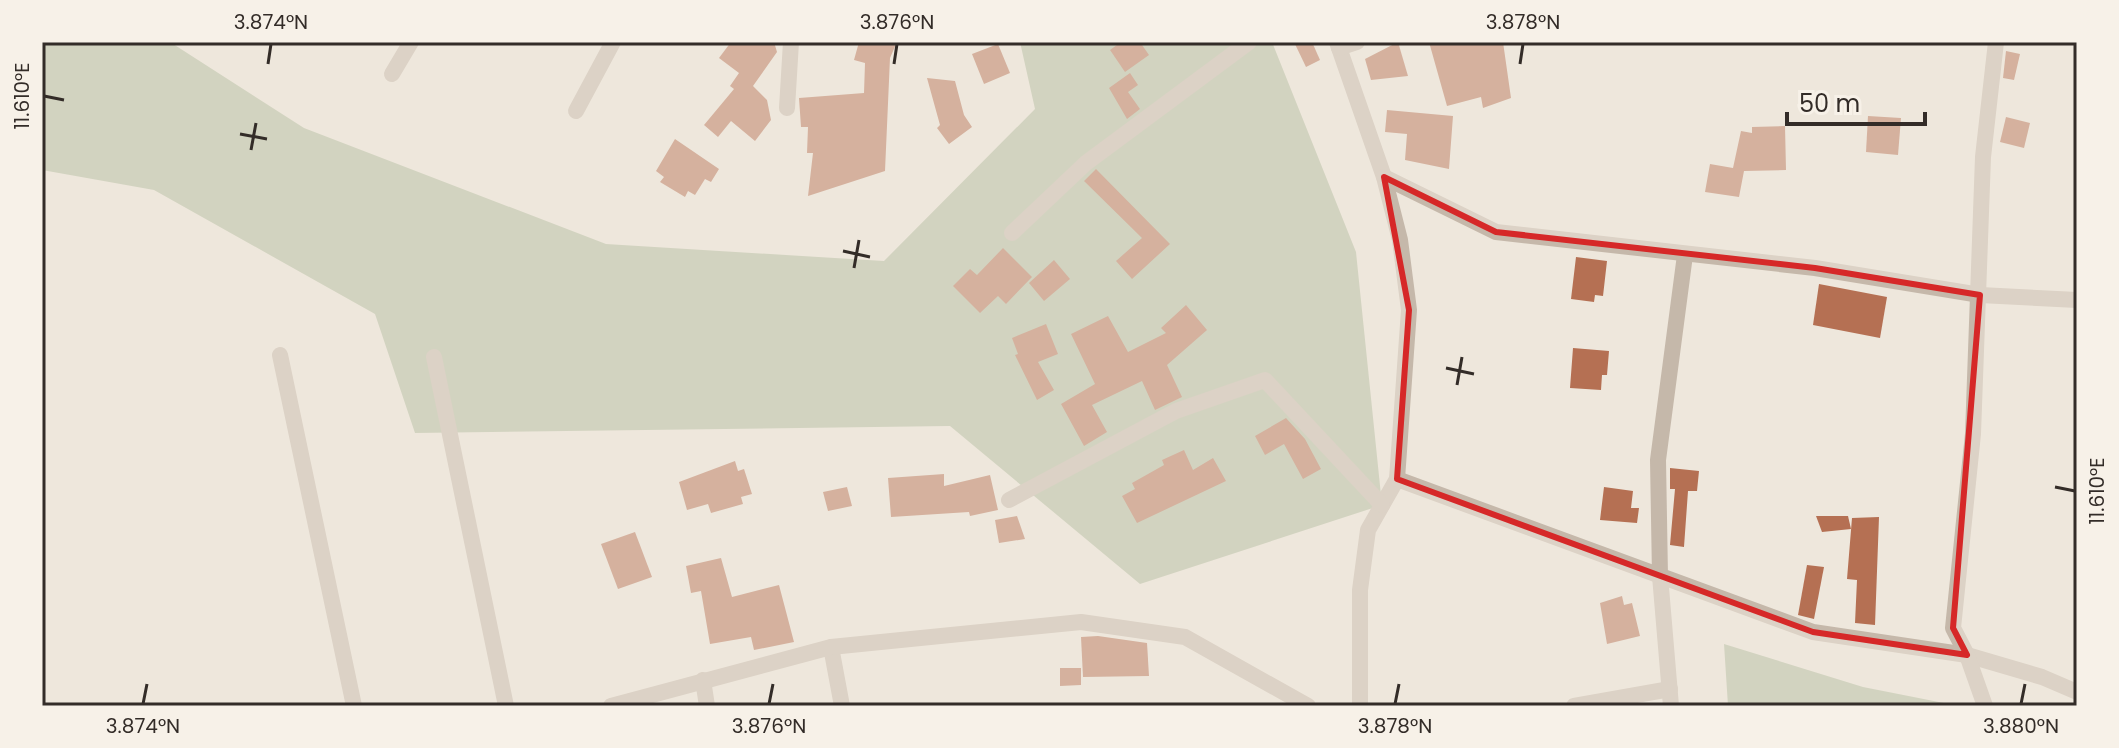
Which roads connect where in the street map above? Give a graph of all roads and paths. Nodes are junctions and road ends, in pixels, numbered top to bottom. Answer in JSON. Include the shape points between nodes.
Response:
{"nodes":[{"id":1,"x":411,"y":42,"type":"edge"},
{"id":2,"x":613,"y":42,"type":"edge"},
{"id":3,"x":791,"y":42,"type":"edge"},
{"id":4,"x":1249,"y":42,"type":"edge"},
{"id":5,"x":1357,"y":42,"type":"edge"},
{"id":6,"x":1996,"y":42,"type":"edge"},
{"id":7,"x":1338,"y":45,"type":"edge"},
{"id":8,"x":392,"y":74,"type":"dead end"},
{"id":9,"x":787,"y":108,"type":"dead end"},
{"id":10,"x":576,"y":111,"type":"dead end"},
{"id":11,"x":1384,"y":177,"type":"junction"},
{"id":12,"x":1012,"y":233,"type":"dead end"},
{"id":13,"x":1685,"y":255,"type":"junction"},
{"id":14,"x":1980,"y":295,"type":"junction"},
{"id":15,"x":2077,"y":300,"type":"edge"},
{"id":16,"x":280,"y":355,"type":"dead end"},
{"id":17,"x":434,"y":357,"type":"dead end"},
{"id":18,"x":1397,"y":479,"type":"junction"},
{"id":19,"x":1009,"y":500,"type":"dead end"},
{"id":20,"x":1382,"y":505,"type":"junction"},
{"id":21,"x":1660,"y":576,"type":"junction"},
{"id":22,"x":831,"y":647,"type":"junction"},
{"id":23,"x":1967,"y":655,"type":"junction"},
{"id":24,"x":703,"y":680,"type":"junction"},
{"id":25,"x":2077,"y":692,"type":"edge"},
{"id":26,"x":1670,"y":698,"type":"edge"},
{"id":27,"x":354,"y":706,"type":"edge"},
{"id":28,"x":506,"y":706,"type":"edge"},
{"id":29,"x":611,"y":706,"type":"edge"},
{"id":30,"x":707,"y":706,"type":"edge"},
{"id":31,"x":842,"y":706,"type":"edge"},
{"id":32,"x":1308,"y":706,"type":"edge"},
{"id":33,"x":1360,"y":706,"type":"edge"},
{"id":34,"x":1574,"y":706,"type":"edge"},
{"id":35,"x":1985,"y":706,"type":"edge"}],
"edges":[{"from":1,"to":8,"type":"street"},
{"from":2,"to":10,"type":"street"},
{"from":3,"to":9,"type":"street"},
{"from":4,"to":12,"type":"street","via":[[1086,163]]},
{"from":5,"to":7,"type":"street"},
{"from":6,"to":14,"type":"street","via":[[1983,157]]},
{"from":7,"to":11,"type":"street"},
{"from":11,"to":13,"type":"street","via":[[1496,232]]},
{"from":11,"to":18,"type":"street","via":[[1400,240],[1409,310]]},
{"from":13,"to":14,"type":"street","via":[[1815,268]]},
{"from":13,"to":21,"type":"street","via":[[1658,460]]},
{"from":14,"to":15,"type":"street"},
{"from":14,"to":23,"type":"street","via":[[1973,434],[1953,628]]},
{"from":16,"to":27,"type":"street"},
{"from":17,"to":28,"type":"street"},
{"from":18,"to":20,"type":"street"},
{"from":18,"to":21,"type":"street"},
{"from":19,"to":20,"type":"street","via":[[1176,411],[1265,380]]},
{"from":20,"to":33,"type":"street","via":[[1368,530],[1360,590]]},
{"from":21,"to":23,"type":"street","via":[[1813,632]]},
{"from":21,"to":26,"type":"street"},
{"from":22,"to":24,"type":"street"},
{"from":22,"to":31,"type":"street"},
{"from":22,"to":32,"type":"street","via":[[1081,622],[1133,627],[1185,637]]},
{"from":23,"to":25,"type":"street"},
{"from":23,"to":35,"type":"street"},
{"from":24,"to":29,"type":"street"},
{"from":24,"to":30,"type":"street"},
{"from":26,"to":34,"type":"street"}]}
